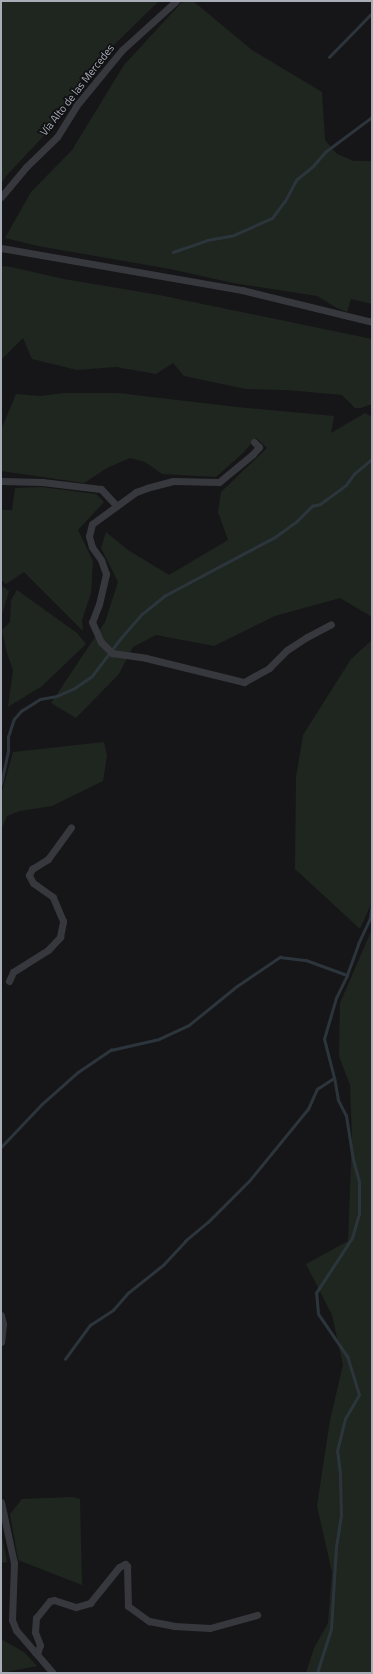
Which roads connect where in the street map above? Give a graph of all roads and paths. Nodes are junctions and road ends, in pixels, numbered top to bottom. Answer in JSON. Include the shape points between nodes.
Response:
{"nodes":[{"id":1,"x":176,"y":1,"type":"edge"},
{"id":2,"x":1,"y":197,"type":"edge"},
{"id":3,"x":1,"y":248,"type":"edge"},
{"id":4,"x":372,"y":322,"type":"edge"},
{"id":5,"x":254,"y":442,"type":"dead end"},
{"id":6,"x":1,"y":481,"type":"edge"},
{"id":7,"x":117,"y":506,"type":"junction"},
{"id":8,"x":331,"y":624,"type":"dead end"},
{"id":9,"x":71,"y":827,"type":"dead end"},
{"id":10,"x":9,"y":981,"type":"dead end"},
{"id":11,"x":1,"y":1315,"type":"edge"},
{"id":12,"x":1,"y":1342,"type":"edge"},
{"id":13,"x":1,"y":1502,"type":"edge"},
{"id":14,"x":257,"y":1615,"type":"dead end"},
{"id":15,"x":35,"y":1652,"type":"junction"},
{"id":16,"x":54,"y":1673,"type":"edge"}],
"edges":[{"from":1,"to":2,"type":"street","name":"Vía Alto de las Mercedes","via":[[122,50],[76,106],[57,137],[26,167]]},
{"from":3,"to":4,"type":"street","via":[[242,290]]},
{"from":5,"to":7,"type":"street","via":[[259,447],[219,482],[173,481],[160,484],[136,492]]},
{"from":6,"to":7,"type":"street","via":[[42,482],[101,490]]},
{"from":7,"to":8,"type":"street","via":[[92,524],[89,536],[106,574],[92,622],[102,642],[112,653],[146,658],[244,682],[269,668],[287,650]]},
{"from":9,"to":10,"type":"street","via":[[48,859],[32,869],[29,875],[33,883],[53,896],[63,921],[60,937],[48,950],[13,972]]},
{"from":11,"to":12,"type":"street"},
{"from":13,"to":15,"type":"street","via":[[14,1563],[12,1620],[16,1630]]},
{"from":14,"to":15,"type":"street","via":[[210,1628],[149,1622],[128,1606],[125,1564],[119,1567],[90,1603],[76,1607],[50,1601],[36,1618],[35,1632],[40,1645]]},
{"from":15,"to":16,"type":"street"}]}
